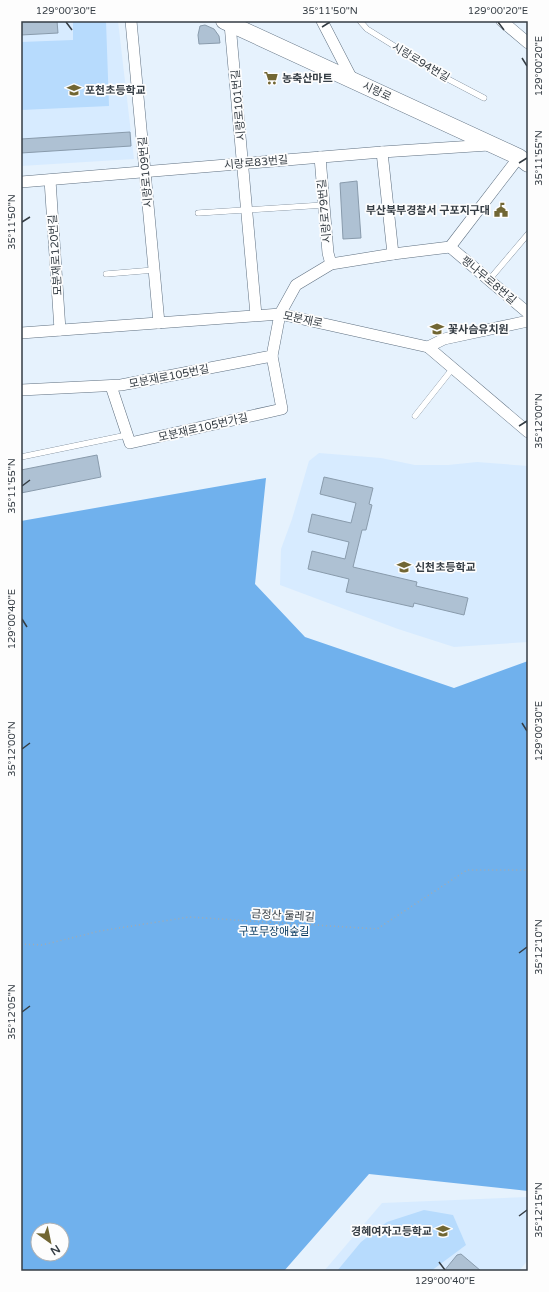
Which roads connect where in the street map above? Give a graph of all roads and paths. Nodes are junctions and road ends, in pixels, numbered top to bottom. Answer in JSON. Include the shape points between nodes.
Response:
{"nodes":[{"id":1,"x":131,"y":21,"type":"edge"},
{"id":2,"x":322,"y":21,"type":"edge"},
{"id":3,"x":360,"y":21,"type":"edge"},
{"id":4,"x":502,"y":21,"type":"edge"},
{"id":5,"x":227,"y":23,"type":"edge"},
{"id":6,"x":528,"y":43,"type":"edge"},
{"id":7,"x":353,"y":81,"type":"junction"},
{"id":8,"x":484,"y":98,"type":"dead end"},
{"id":9,"x":492,"y":144,"type":"junction"},
{"id":10,"x":382,"y":152,"type":"junction"},
{"id":11,"x":320,"y":157,"type":"junction"},
{"id":12,"x":523,"y":160,"type":"edge"},
{"id":13,"x":243,"y":164,"type":"junction"},
{"id":14,"x":145,"y":172,"type":"junction"},
{"id":15,"x":50,"y":180,"type":"junction"},
{"id":16,"x":21,"y":182,"type":"edge"},
{"id":17,"x":324,"y":205,"type":"junction"},
{"id":18,"x":247,"y":210,"type":"junction"},
{"id":19,"x":198,"y":213,"type":"dead end"},
{"id":20,"x":528,"y":234,"type":"edge"},
{"id":21,"x":450,"y":247,"type":"junction"},
{"id":22,"x":392,"y":254,"type":"junction"},
{"id":23,"x":331,"y":264,"type":"junction"},
{"id":24,"x":154,"y":270,"type":"junction"},
{"id":25,"x":106,"y":274,"type":"dead end"},
{"id":26,"x":489,"y":280,"type":"junction"},
{"id":27,"x":528,"y":313,"type":"edge"},
{"id":28,"x":280,"y":314,"type":"junction"},
{"id":29,"x":256,"y":316,"type":"junction"},
{"id":30,"x":528,"y":321,"type":"edge"},
{"id":31,"x":159,"y":323,"type":"junction"},
{"id":32,"x":60,"y":330,"type":"junction"},
{"id":33,"x":21,"y":334,"type":"edge"},
{"id":34,"x":428,"y":347,"type":"junction"},
{"id":35,"x":272,"y":356,"type":"junction"},
{"id":36,"x":453,"y":368,"type":"junction"},
{"id":37,"x":111,"y":386,"type":"junction"},
{"id":38,"x":21,"y":390,"type":"edge"},
{"id":39,"x":415,"y":416,"type":"dead end"},
{"id":40,"x":528,"y":432,"type":"edge"},
{"id":41,"x":127,"y":435,"type":"junction"},
{"id":42,"x":21,"y":457,"type":"edge"},
{"id":43,"x":528,"y":870,"type":"edge"},
{"id":44,"x":21,"y":944,"type":"edge"}],
"edges":[{"from":1,"to":14,"type":"street","name":"시랑로109번길"},
{"from":2,"to":7,"type":"street"},
{"from":3,"to":8,"type":"lane","name":"시랑로94번길","via":[[368,29],[444,77]]},
{"from":4,"to":6,"type":"street"},
{"from":5,"to":7,"type":"main road","name":"시랑로"},
{"from":5,"to":13,"type":"street","name":"시랑로101번길"},
{"from":7,"to":9,"type":"main road","name":"시랑로"},
{"from":9,"to":10,"type":"street","name":"시랑로83번길"},
{"from":9,"to":12,"type":"main road","name":"시랑로"},
{"from":10,"to":11,"type":"street","name":"시랑로83번길"},
{"from":10,"to":22,"type":"street"},
{"from":11,"to":13,"type":"street","name":"시랑로83번길"},
{"from":11,"to":17,"type":"street","name":"시랑로79번길"},
{"from":12,"to":21,"type":"street"},
{"from":13,"to":14,"type":"street","name":"시랑로83번길"},
{"from":13,"to":18,"type":"street","name":"시랑로101번길"},
{"from":14,"to":15,"type":"street","name":"시랑로83번길"},
{"from":14,"to":24,"type":"street","name":"시랑로109번길"},
{"from":15,"to":16,"type":"street","name":"시랑로83번길"},
{"from":15,"to":32,"type":"street","name":"모분재로120번길"},
{"from":17,"to":18,"type":"lane"},
{"from":17,"to":23,"type":"street","name":"시랑로79번길"},
{"from":18,"to":19,"type":"lane"},
{"from":18,"to":29,"type":"street","name":"시랑로101번길"},
{"from":20,"to":26,"type":"lane"},
{"from":21,"to":22,"type":"street"},
{"from":21,"to":26,"type":"street","name":"팽나무로8번길"},
{"from":22,"to":23,"type":"street"},
{"from":23,"to":28,"type":"street","via":[[296,285]]},
{"from":24,"to":25,"type":"lane"},
{"from":24,"to":31,"type":"street","name":"시랑로109번길"},
{"from":26,"to":27,"type":"street","name":"팽나무로8번길"},
{"from":28,"to":29,"type":"street","name":"모분재로"},
{"from":28,"to":34,"type":"street","name":"모분재로"},
{"from":28,"to":35,"type":"street"},
{"from":29,"to":31,"type":"street","name":"모분재로"},
{"from":30,"to":34,"type":"street","via":[[444,339]]},
{"from":31,"to":32,"type":"street","name":"모분재로"},
{"from":32,"to":33,"type":"street","name":"모분재로"},
{"from":34,"to":36,"type":"street","name":"모분재로"},
{"from":35,"to":37,"type":"street","name":"모분재로105번길"},
{"from":35,"to":41,"type":"street","name":"모분재로105번가길","via":[[282,409],[130,443]]},
{"from":36,"to":39,"type":"lane"},
{"from":36,"to":40,"type":"street","name":"모분재로"},
{"from":37,"to":38,"type":"street","name":"모분재로105번길"},
{"from":37,"to":41,"type":"street"},
{"from":41,"to":42,"type":"lane"},
{"from":43,"to":44,"type":"path","name":"금정산 둘레길","via":[[467,870],[377,929],[189,917],[100,931],[42,945]]}]}
